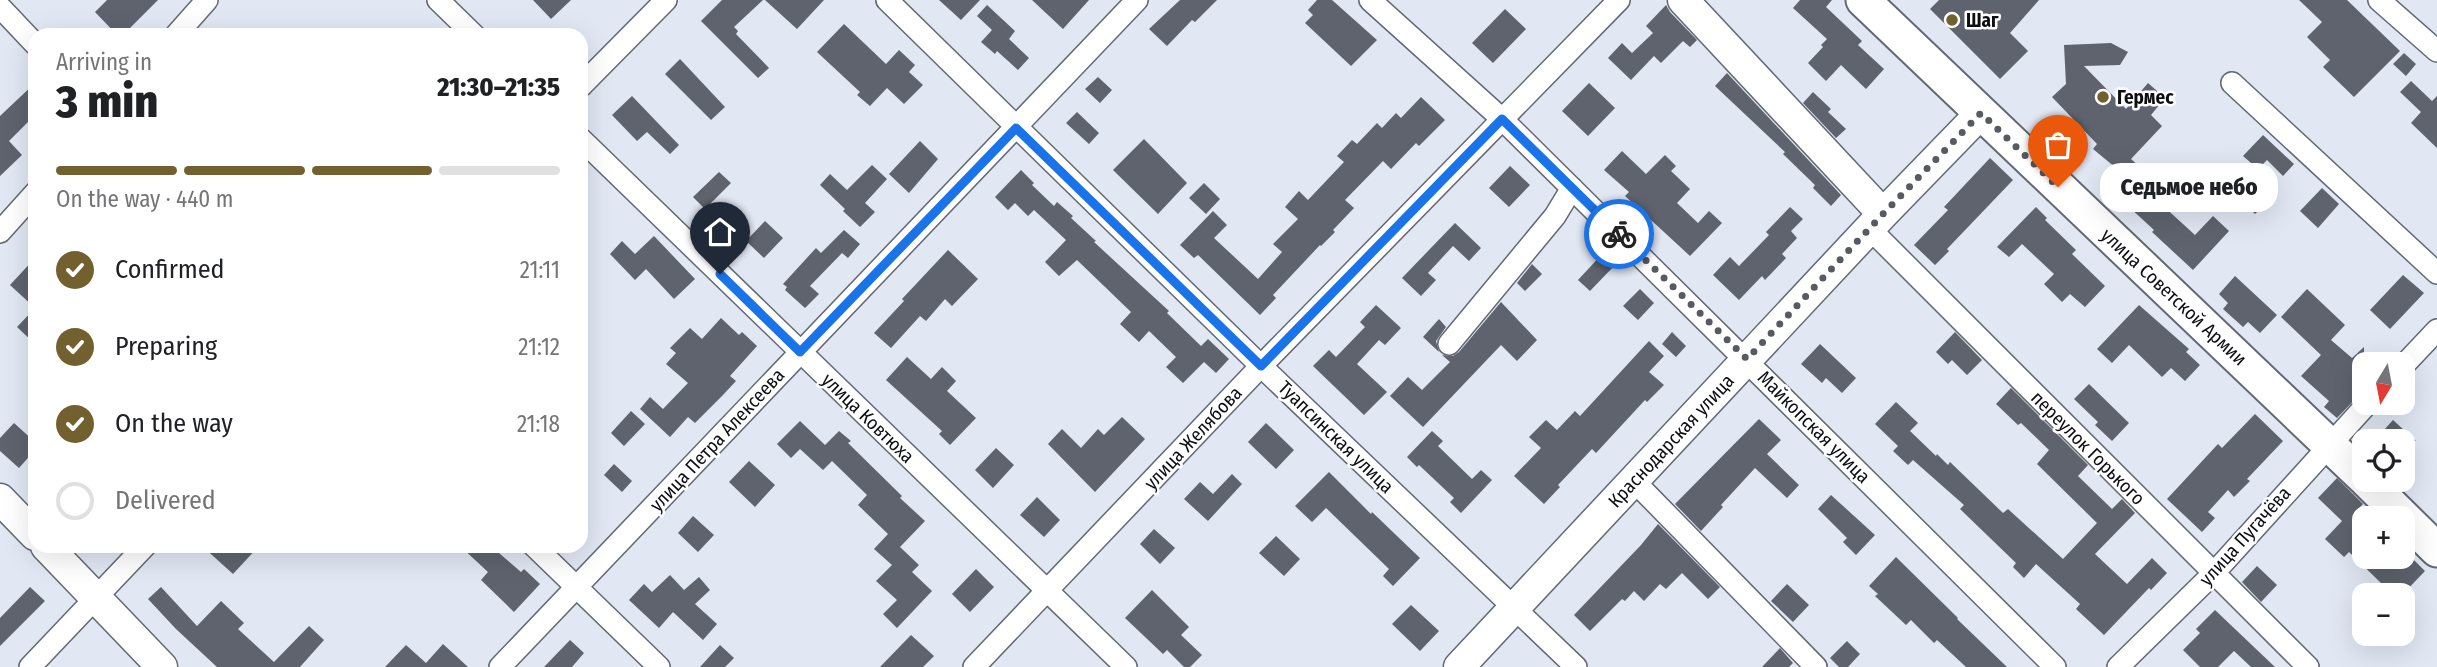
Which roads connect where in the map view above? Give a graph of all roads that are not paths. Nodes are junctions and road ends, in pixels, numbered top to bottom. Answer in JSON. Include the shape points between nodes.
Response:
{"nodes":[{"id":1,"x":207,"y":0,"type":"edge"},
{"id":2,"x":438,"y":0,"type":"edge"},
{"id":3,"x":666,"y":0,"type":"edge"},
{"id":4,"x":887,"y":0,"type":"edge"},
{"id":5,"x":1137,"y":0,"type":"edge"},
{"id":6,"x":1370,"y":0,"type":"edge"},
{"id":7,"x":1619,"y":0,"type":"edge"},
{"id":8,"x":1683,"y":0,"type":"edge"},
{"id":9,"x":1863,"y":0,"type":"edge"},
{"id":10,"x":2379,"y":0,"type":"edge"},
{"id":11,"x":0,"y":7,"type":"edge"},
{"id":12,"x":182,"y":28,"type":"edge"},
{"id":13,"x":467,"y":28,"type":"edge"},
{"id":14,"x":28,"y":37,"type":"edge"},
{"id":15,"x":2437,"y":51,"type":"edge"},
{"id":16,"x":588,"y":79,"type":"edge"},
{"id":17,"x":2232,"y":83,"type":"dead end"},
{"id":18,"x":1981,"y":113,"type":"junction"},
{"id":19,"x":1502,"y":119,"type":"junction"},
{"id":20,"x":1016,"y":128,"type":"junction"},
{"id":21,"x":588,"y":145,"type":"edge"},
{"id":22,"x":1572,"y":188,"type":"junction"},
{"id":23,"x":28,"y":201,"type":"edge"},
{"id":24,"x":1876,"y":221,"type":"junction"},
{"id":25,"x":0,"y":232,"type":"edge"},
{"id":26,"x":2437,"y":273,"type":"edge"},
{"id":27,"x":2437,"y":330,"type":"edge"},
{"id":28,"x":1449,"y":344,"type":"dead end"},
{"id":29,"x":800,"y":352,"type":"junction"},
{"id":30,"x":2415,"y":353,"type":"edge"},
{"id":31,"x":1747,"y":359,"type":"junction"},
{"id":32,"x":1261,"y":366,"type":"junction"},
{"id":33,"x":2357,"y":415,"type":"edge"},
{"id":34,"x":2330,"y":444,"type":"junction"},
{"id":35,"x":2352,"y":466,"type":"edge"},
{"id":36,"x":1634,"y":481,"type":"junction"},
{"id":37,"x":2378,"y":492,"type":"edge"},
{"id":38,"x":0,"y":499,"type":"edge"},
{"id":39,"x":28,"y":528,"type":"edge"},
{"id":40,"x":2437,"y":550,"type":"edge"},
{"id":41,"x":53,"y":553,"type":"edge"},
{"id":42,"x":138,"y":553,"type":"edge"},
{"id":43,"x":541,"y":553,"type":"edge"},
{"id":44,"x":2213,"y":573,"type":"junction"},
{"id":45,"x":577,"y":588,"type":"junction"},
{"id":46,"x":1047,"y":592,"type":"junction"},
{"id":47,"x":96,"y":598,"type":"junction"},
{"id":48,"x":1515,"y":608,"type":"junction"},
{"id":49,"x":30,"y":667,"type":"edge"},
{"id":50,"x":162,"y":667,"type":"edge"},
{"id":51,"x":500,"y":667,"type":"edge"},
{"id":52,"x":659,"y":667,"type":"edge"},
{"id":53,"x":974,"y":667,"type":"edge"},
{"id":54,"x":1126,"y":667,"type":"edge"},
{"id":55,"x":1459,"y":667,"type":"edge"},
{"id":56,"x":1576,"y":667,"type":"edge"},
{"id":57,"x":1816,"y":667,"type":"edge"},
{"id":58,"x":2055,"y":667,"type":"edge"},
{"id":59,"x":2118,"y":667,"type":"edge"},
{"id":60,"x":2308,"y":667,"type":"edge"}],
"edges":[{"from":1,"to":12,"type":"street"},
{"from":2,"to":13,"type":"street"},
{"from":3,"to":16,"type":"street"},
{"from":4,"to":20,"type":"street","name":"Туапсинская улица"},
{"from":5,"to":20,"type":"street","name":"улица Петра Алексеева"},
{"from":6,"to":19,"type":"street","name":"Майкопская улица"},
{"from":7,"to":19,"type":"street","name":"улица Желябова"},
{"from":8,"to":24,"type":"main road"},
{"from":9,"to":18,"type":"main road","name":"улица Советской Армии"},
{"from":10,"to":15,"type":"street"},
{"from":11,"to":14,"type":"street"},
{"from":17,"to":26,"type":"street"},
{"from":18,"to":24,"type":"main road","name":"Краснодарская улица"},
{"from":18,"to":34,"type":"main road","name":"улица Советской Армии"},
{"from":19,"to":22,"type":"street","name":"Майкопская улица"},
{"from":19,"to":32,"type":"street","name":"улица Желябова"},
{"from":20,"to":29,"type":"street","name":"улица Петра Алексеева"},
{"from":20,"to":32,"type":"street","name":"Туапсинская улица"},
{"from":21,"to":29,"type":"street","name":"улица Ковтюха"},
{"from":22,"to":28,"type":"street","via":[[1555,216]]},
{"from":22,"to":31,"type":"street","name":"Майкопская улица"},
{"from":23,"to":25,"type":"street"},
{"from":24,"to":31,"type":"main road","name":"Краснодарская улица"},
{"from":24,"to":44,"type":"street","name":"переулок Горького"},
{"from":27,"to":30,"type":"street"},
{"from":29,"to":45,"type":"street","name":"улица Петра Алексеева"},
{"from":29,"to":46,"type":"street","name":"улица Ковтюха"},
{"from":31,"to":36,"type":"main road","name":"Краснодарская улица"},
{"from":31,"to":58,"type":"street","name":"Майкопская улица"},
{"from":32,"to":46,"type":"street","name":"улица Желябова"},
{"from":32,"to":48,"type":"street","name":"Туапсинская улица"},
{"from":33,"to":34,"type":"street","name":"улица Пугачёва"},
{"from":34,"to":35,"type":"main road","name":"улица Советской Армии"},
{"from":34,"to":44,"type":"street","name":"улица Пугачёва"},
{"from":36,"to":48,"type":"main road","name":"Краснодарская улица"},
{"from":36,"to":57,"type":"street"},
{"from":37,"to":40,"type":"main road","name":"улица Советской Армии"},
{"from":38,"to":39,"type":"main road"},
{"from":41,"to":47,"type":"main road"},
{"from":42,"to":47,"type":"street"},
{"from":43,"to":45,"type":"street"},
{"from":44,"to":59,"type":"street","name":"улица Пугачёва"},
{"from":44,"to":60,"type":"street","name":"переулок Горького"},
{"from":45,"to":51,"type":"street","name":"улица Петра Алексеева"},
{"from":45,"to":52,"type":"street"},
{"from":46,"to":53,"type":"street","name":"улица Желябова"},
{"from":46,"to":54,"type":"street","name":"улица Ковтюха"},
{"from":47,"to":49,"type":"street"},
{"from":47,"to":50,"type":"main road"},
{"from":48,"to":55,"type":"main road","name":"Краснодарская улица"},
{"from":48,"to":56,"type":"street","name":"Туапсинская улица"}]}
